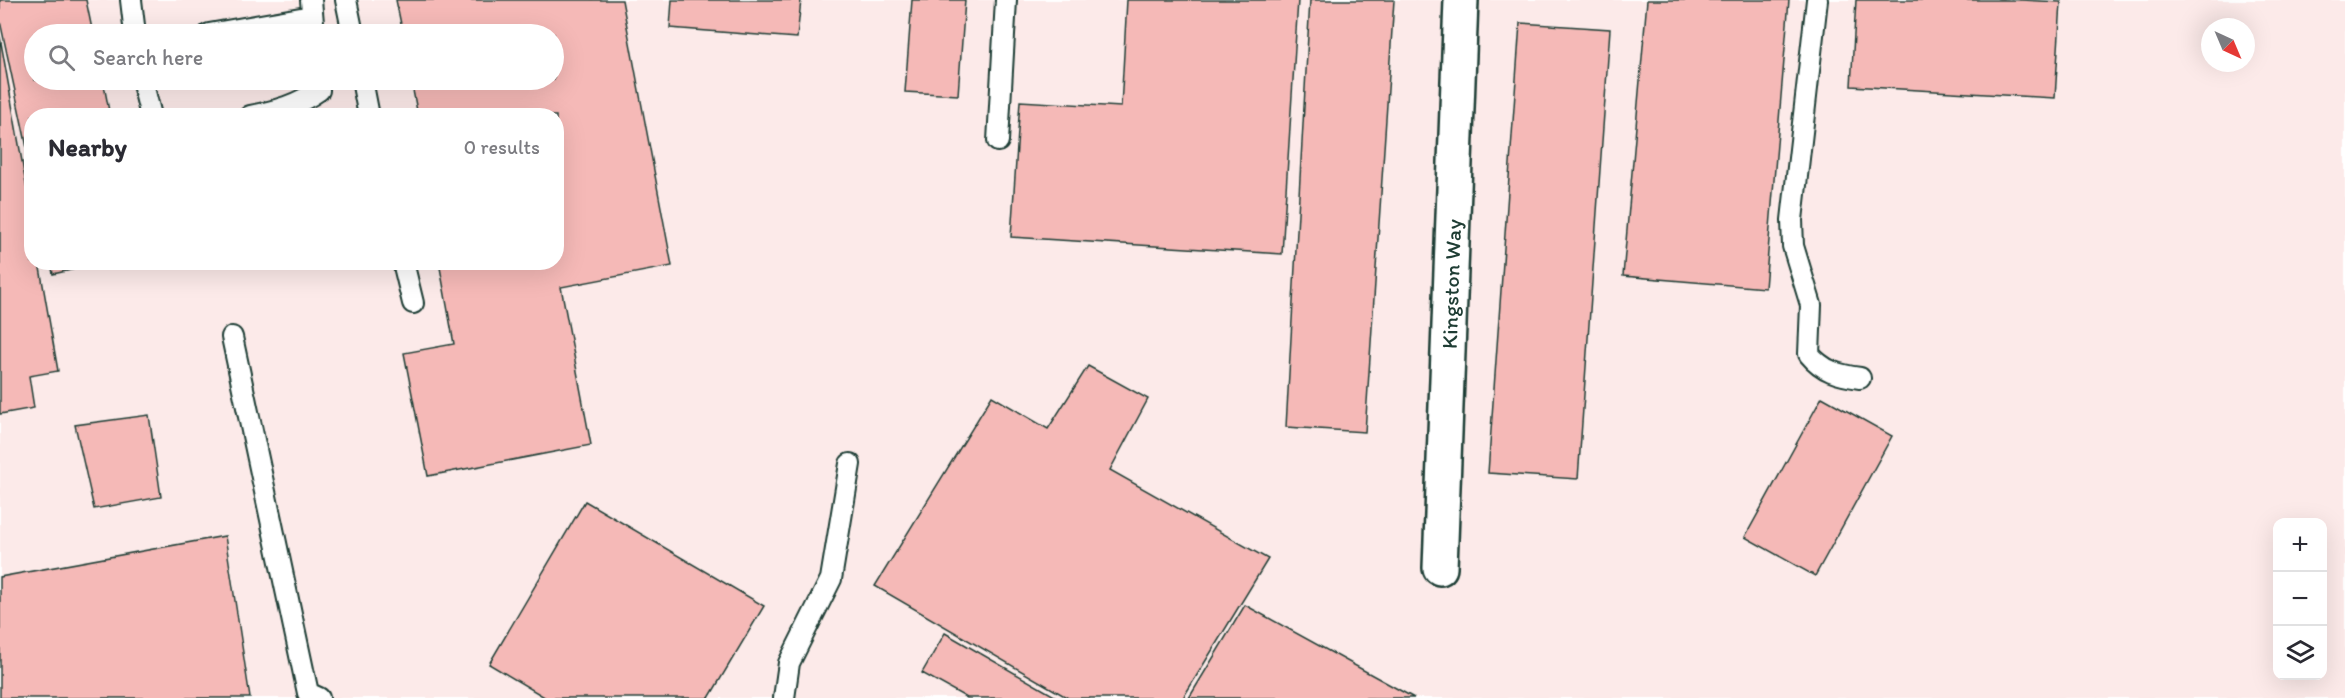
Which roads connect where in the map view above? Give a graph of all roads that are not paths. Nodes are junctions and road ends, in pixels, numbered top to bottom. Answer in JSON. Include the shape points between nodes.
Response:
{"nodes":[{"id":1,"x":131,"y":0,"type":"edge"},
{"id":2,"x":346,"y":0,"type":"edge"},
{"id":3,"x":1006,"y":0,"type":"edge"},
{"id":4,"x":1461,"y":0,"type":"edge"},
{"id":5,"x":1817,"y":0,"type":"edge"},
{"id":6,"x":312,"y":17,"type":"edge"},
{"id":7,"x":134,"y":24,"type":"edge"},
{"id":8,"x":270,"y":24,"type":"edge"},
{"id":9,"x":351,"y":24,"type":"edge"},
{"id":10,"x":144,"y":90,"type":"edge"},
{"id":11,"x":319,"y":90,"type":"edge"},
{"id":12,"x":364,"y":90,"type":"edge"},
{"id":13,"x":149,"y":108,"type":"edge"},
{"id":14,"x":283,"y":108,"type":"edge"},
{"id":15,"x":367,"y":108,"type":"edge"},
{"id":16,"x":999,"y":141,"type":"dead end"},
{"id":17,"x":405,"y":270,"type":"edge"},
{"id":18,"x":413,"y":303,"type":"dead end"},
{"id":19,"x":231,"y":338,"type":"dead end"},
{"id":20,"x":1860,"y":378,"type":"dead end"},
{"id":21,"x":850,"y":464,"type":"dead end"},
{"id":22,"x":1440,"y":568,"type":"dead end"},
{"id":23,"x":319,"y":698,"type":"edge"},
{"id":24,"x":784,"y":698,"type":"edge"}],
"edges":[{"from":1,"to":7,"type":"lane"},
{"from":2,"to":9,"type":"lane"},
{"from":3,"to":16,"type":"lane"},
{"from":4,"to":22,"type":"street","name":"Kingston Way"},
{"from":5,"to":20,"type":"lane","via":[[1792,220],[1793,246],[1811,304],[1809,354],[1834,374]]},
{"from":6,"to":8,"type":"lane"},
{"from":10,"to":13,"type":"lane"},
{"from":11,"to":14,"type":"lane"},
{"from":12,"to":15,"type":"lane"},
{"from":17,"to":18,"type":"lane"},
{"from":19,"to":23,"type":"lane","via":[[308,693]]},
{"from":21,"to":24,"type":"lane","via":[[831,579],[789,663]]}]}
